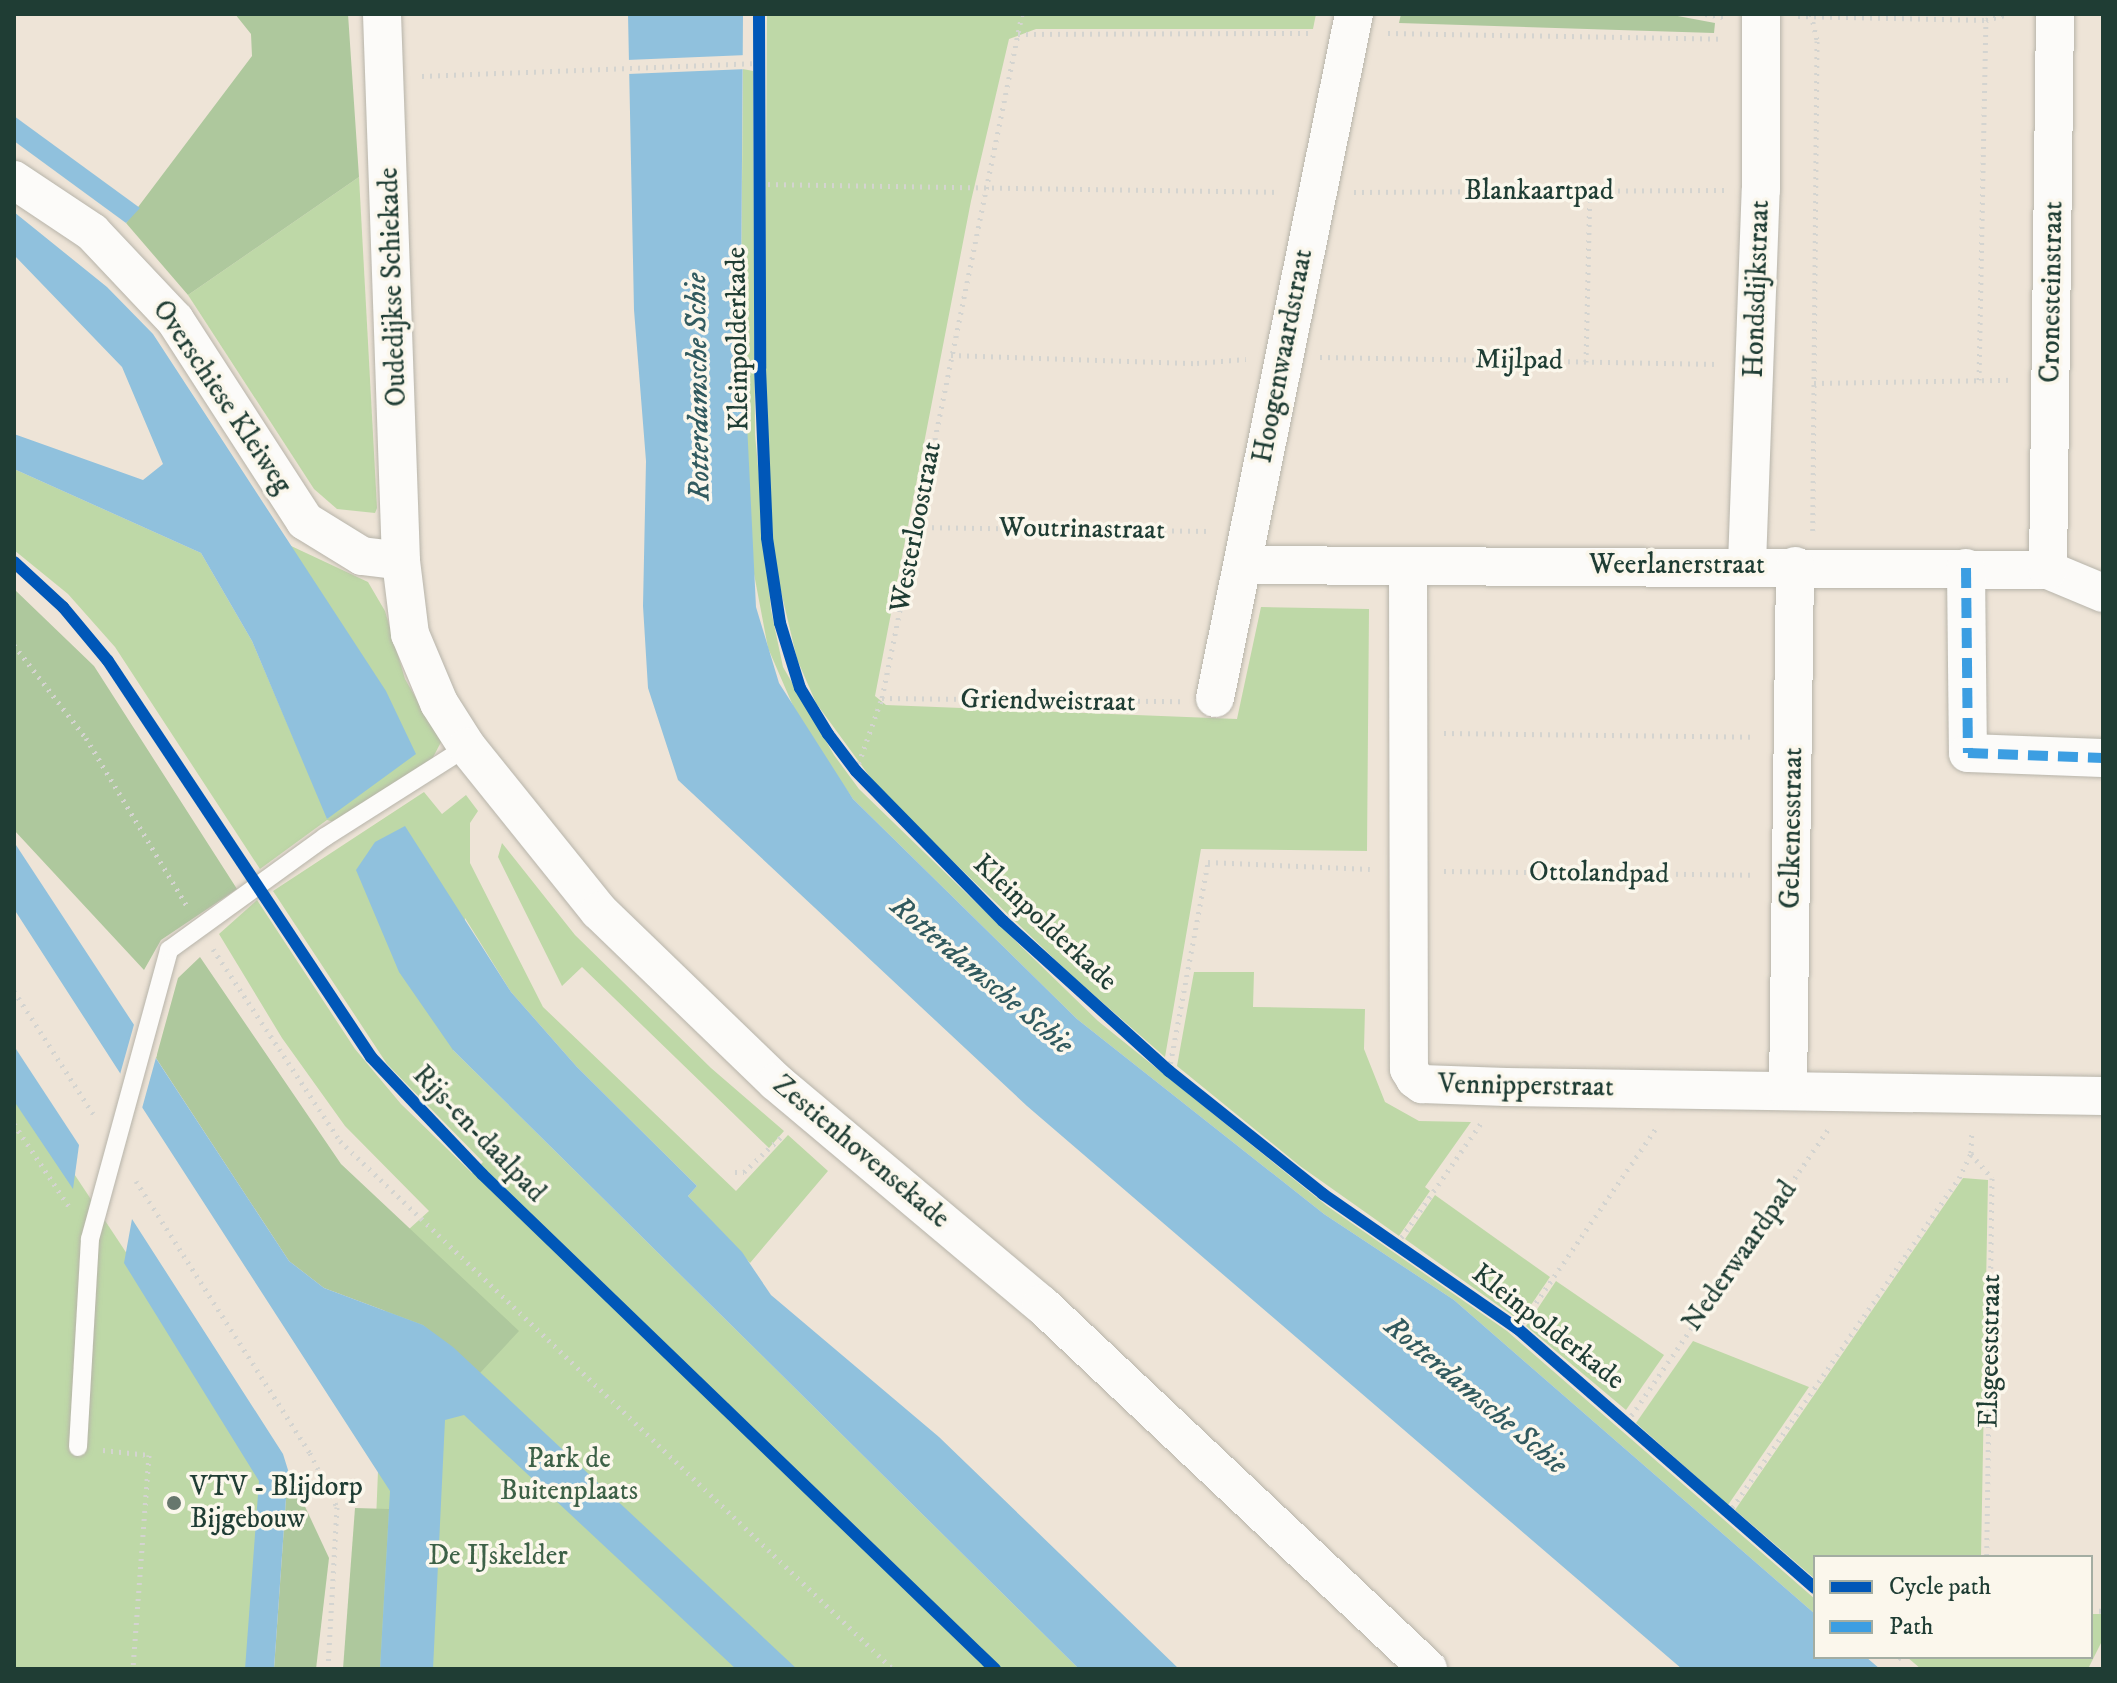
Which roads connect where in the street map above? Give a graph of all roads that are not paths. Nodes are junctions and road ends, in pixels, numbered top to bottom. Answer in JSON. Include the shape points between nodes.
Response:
{"nodes":[{"id":1,"x":382,"y":14,"type":"edge"},
{"id":2,"x":1354,"y":14,"type":"edge"},
{"id":3,"x":1761,"y":14,"type":"edge"},
{"id":4,"x":2055,"y":14,"type":"edge"},
{"id":5,"x":14,"y":180,"type":"edge"},
{"id":6,"x":1247,"y":548,"type":"junction"},
{"id":7,"x":401,"y":561,"type":"junction"},
{"id":8,"x":1747,"y":564,"type":"junction"},
{"id":9,"x":1804,"y":566,"type":"junction"},
{"id":10,"x":1408,"y":568,"type":"junction"},
{"id":11,"x":1966,"y":568,"type":"junction"},
{"id":12,"x":2048,"y":570,"type":"junction"},
{"id":13,"x":2103,"y":593,"type":"edge"},
{"id":14,"x":1215,"y":698,"type":"road end"},
{"id":15,"x":467,"y":747,"type":"junction"},
{"id":16,"x":2103,"y":758,"type":"edge"},
{"id":17,"x":1788,"y":1090,"type":"junction"},
{"id":18,"x":2103,"y":1096,"type":"edge"},
{"id":19,"x":78,"y":1447,"type":"road end"},
{"id":20,"x":1428,"y":1669,"type":"edge"}],
"edges":[{"from":1,"to":7,"type":"street","name":"Oudedijkse Schiekade"},
{"from":2,"to":6,"type":"street","name":"Hoogenwaardstraat"},
{"from":3,"to":8,"type":"street","name":"Hondsdijkstraat","via":[[1761,190]]},
{"from":4,"to":12,"type":"street","name":"Cronesteinstraat"},
{"from":5,"to":7,"type":"street","name":"Overschiese Kleiweg","via":[[92,232],[175,320],[305,521],[362,556]]},
{"from":6,"to":10,"type":"street","name":"Weerlanerstraat"},
{"from":6,"to":14,"type":"street","name":"Hoogenwaardstraat"},
{"from":7,"to":15,"type":"street","name":"Zestienhovensekade","via":[[410,634],[423,674]]},
{"from":8,"to":9,"type":"street","name":"Weerlanerstraat"},
{"from":8,"to":10,"type":"street","name":"Weerlanerstraat"},
{"from":9,"to":11,"type":"street","name":"Weerlanerstraat"},
{"from":9,"to":17,"type":"street","name":"Gelkenesstraat"},
{"from":10,"to":17,"type":"street","name":"Vennipperstraat","via":[[1409,1069],[1422,1084]]},
{"from":11,"to":12,"type":"street","name":"Weerlanerstraat"},
{"from":11,"to":16,"type":"street","via":[[1968,753]]},
{"from":12,"to":13,"type":"street","name":"Weerlanerstraat"},
{"from":15,"to":19,"type":"lane","via":[[325,837],[169,950],[90,1239]]},
{"from":15,"to":20,"type":"street","name":"Zestienhovensekade","via":[[621,933],[776,1082],[1041,1304]]},
{"from":17,"to":18,"type":"street","name":"Vennipperstraat"}]}
